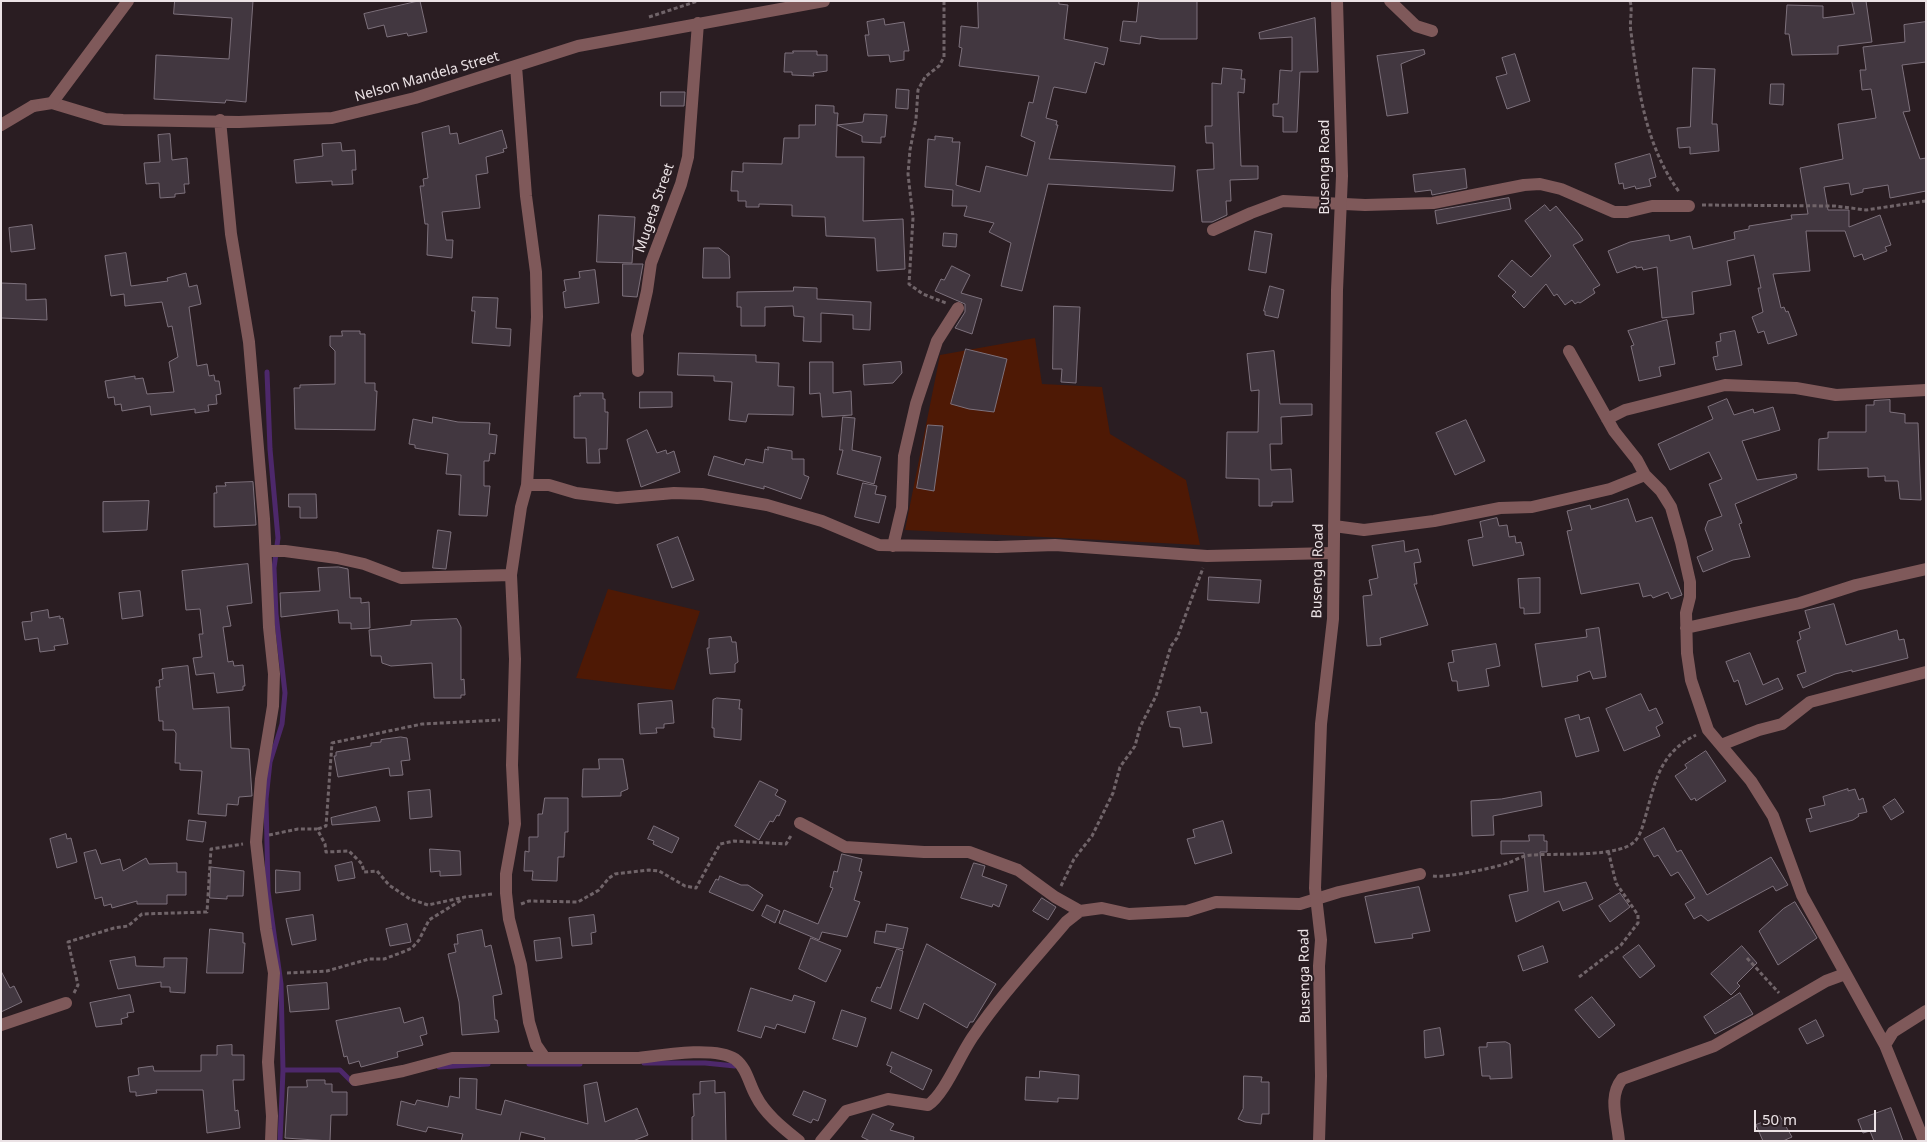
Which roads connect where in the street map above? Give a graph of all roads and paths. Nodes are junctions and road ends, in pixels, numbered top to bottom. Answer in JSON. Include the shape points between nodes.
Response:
{"nodes":[{"id":1,"x":128,"y":1,"type":"edge"},
{"id":2,"x":824,"y":1,"type":"edge"},
{"id":3,"x":944,"y":1,"type":"edge"},
{"id":4,"x":1337,"y":1,"type":"edge"},
{"id":5,"x":1390,"y":1,"type":"edge"},
{"id":6,"x":1630,"y":1,"type":"edge"},
{"id":7,"x":698,"y":23,"type":"junction"},
{"id":8,"x":1432,"y":31,"type":"dead end"},
{"id":9,"x":516,"y":66,"type":"junction"},
{"id":10,"x":52,"y":103,"type":"junction"},
{"id":11,"x":220,"y":120,"type":"junction"},
{"id":12,"x":1,"y":125,"type":"edge"},
{"id":13,"x":1926,"y":201,"type":"edge"},
{"id":14,"x":1341,"y":204,"type":"junction"},
{"id":15,"x":1689,"y":206,"type":"junction"},
{"id":16,"x":1213,"y":230,"type":"dead end"},
{"id":17,"x":958,"y":308,"type":"joint"},
{"id":18,"x":1569,"y":351,"type":"dead end"},
{"id":19,"x":638,"y":371,"type":"dead end"},
{"id":20,"x":1926,"y":390,"type":"edge"},
{"id":21,"x":1607,"y":419,"type":"junction"},
{"id":22,"x":1645,"y":475,"type":"junction"},
{"id":23,"x":528,"y":485,"type":"junction"},
{"id":24,"x":1334,"y":526,"type":"junction"},
{"id":25,"x":893,"y":546,"type":"junction"},
{"id":26,"x":266,"y":551,"type":"junction"},
{"id":27,"x":1332,"y":553,"type":"junction"},
{"id":28,"x":1207,"y":556,"type":"junction"},
{"id":29,"x":1926,"y":569,"type":"edge"},
{"id":30,"x":510,"y":575,"type":"junction"},
{"id":31,"x":1686,"y":628,"type":"junction"},
{"id":32,"x":1926,"y":672,"type":"edge"},
{"id":33,"x":513,"y":720,"type":"junction"},
{"id":34,"x":1708,"y":730,"type":"junction"},
{"id":35,"x":1721,"y":745,"type":"junction"},
{"id":36,"x":800,"y":823,"type":"joint"},
{"id":37,"x":317,"y":829,"type":"junction"},
{"id":38,"x":256,"y":838,"type":"junction"},
{"id":39,"x":1608,"y":850,"type":"junction"},
{"id":40,"x":1420,"y":874,"type":"joint"},
{"id":41,"x":465,"y":897,"type":"junction"},
{"id":42,"x":1055,"y":897,"type":"junction"},
{"id":43,"x":1317,"y":898,"type":"junction"},
{"id":44,"x":507,"y":899,"type":"junction"},
{"id":45,"x":1080,"y":911,"type":"junction"},
{"id":46,"x":1747,"y":958,"type":"dead end"},
{"id":47,"x":274,"y":972,"type":"junction"},
{"id":48,"x":1845,"y":974,"type":"junction"},
{"id":49,"x":1579,"y":977,"type":"dead end"},
{"id":50,"x":66,"y":1003,"type":"joint"},
{"id":51,"x":1788,"y":1004,"type":"junction"},
{"id":52,"x":1926,"y":1011,"type":"edge"},
{"id":53,"x":1,"y":1025,"type":"edge"},
{"id":54,"x":1885,"y":1045,"type":"junction"},
{"id":55,"x":545,"y":1058,"type":"junction"},
{"id":56,"x":355,"y":1080,"type":"dead end"},
{"id":57,"x":271,"y":1141,"type":"edge"},
{"id":58,"x":799,"y":1141,"type":"edge"},
{"id":59,"x":821,"y":1141,"type":"edge"},
{"id":60,"x":1319,"y":1141,"type":"edge"},
{"id":61,"x":1619,"y":1141,"type":"edge"},
{"id":62,"x":1924,"y":1141,"type":"edge"}],
"edges":[{"from":1,"to":10,"type":"street"},
{"from":2,"to":7,"type":"street","name":"Nelson Mandela Street"},
{"from":3,"to":17,"type":"path","via":[[944,57],[939,66],[925,77],[918,90],[910,150],[908,174],[913,218],[909,284],[923,294]]},
{"from":4,"to":14,"type":"street","name":"Busenga Road"},
{"from":5,"to":8,"type":"street","via":[[1416,26]]},
{"from":6,"to":15,"type":"path","via":[[1630,31],[1646,124],[1668,177]]},
{"from":7,"to":9,"type":"street","name":"Nelson Mandela Street","via":[[578,46]]},
{"from":7,"to":19,"type":"street","name":"Mugeta Street","via":[[688,157],[682,184],[651,263],[637,335]]},
{"from":9,"to":11,"type":"street","name":"Nelson Mandela Street","via":[[415,98],[332,118]]},
{"from":9,"to":23,"type":"street","via":[[537,316]]},
{"from":10,"to":11,"type":"street","name":"Nelson Mandela Street","via":[[105,119]]},
{"from":10,"to":12,"type":"street","name":"Nelson Mandela Street","via":[[34,106]]},
{"from":11,"to":26,"type":"street","via":[[231,234],[248,342]]},
{"from":13,"to":15,"type":"path","via":[[1866,210],[1815,206]]},
{"from":14,"to":15,"type":"street","via":[[1433,204],[1540,184],[1561,189],[1614,212],[1652,206]]},
{"from":14,"to":16,"type":"street","via":[[1283,201]]},
{"from":14,"to":24,"type":"street","name":"Busenga Road"},
{"from":17,"to":25,"type":"street","via":[[937,342],[916,404],[904,456],[902,508]]},
{"from":18,"to":21,"type":"street"},
{"from":20,"to":21,"type":"street","via":[[1836,395],[1796,388],[1725,385],[1625,410]]},
{"from":21,"to":22,"type":"street"},
{"from":22,"to":24,"type":"street","via":[[1610,490],[1532,507],[1500,508],[1364,530]]},
{"from":22,"to":31,"type":"street","via":[[1671,507],[1682,542],[1690,582]]},
{"from":23,"to":25,"type":"street","via":[[549,485],[576,493],[617,498],[702,494],[766,505],[822,521],[879,545]]},
{"from":23,"to":30,"type":"street","via":[[521,507]]},
{"from":24,"to":27,"type":"street","name":"Busenga Road"},
{"from":25,"to":28,"type":"street","via":[[1055,545]]},
{"from":26,"to":30,"type":"street","via":[[337,558],[401,578]]},
{"from":26,"to":38,"type":"street","via":[[273,706],[260,779]]},
{"from":27,"to":28,"type":"street"},
{"from":27,"to":43,"type":"street","name":"Busenga Road","via":[[1333,619],[1321,724]]},
{"from":28,"to":42,"type":"path","via":[[1135,746],[1120,767],[1113,793],[1092,836],[1074,859]]},
{"from":29,"to":31,"type":"street"},
{"from":30,"to":33,"type":"street","via":[[515,659]]},
{"from":31,"to":34,"type":"street","via":[[1691,680]]},
{"from":32,"to":35,"type":"street","via":[[1810,702],[1782,724]]},
{"from":33,"to":37,"type":"path","via":[[422,724],[332,743],[326,826]]},
{"from":33,"to":44,"type":"street","via":[[515,824],[506,874]]},
{"from":34,"to":35,"type":"street"},
{"from":34,"to":39,"type":"path","via":[[1674,749],[1662,765],[1636,839],[1619,850]]},
{"from":35,"to":48,"type":"street","via":[[1751,781],[1769,810],[1802,895]]},
{"from":36,"to":42,"type":"street","via":[[844,847],[969,852],[1018,870]]},
{"from":36,"to":44,"type":"path","via":[[786,844],[734,841],[720,844],[696,888],[685,886],[659,871],[648,870],[615,874],[599,890],[578,902],[529,901],[519,906]]},
{"from":37,"to":38,"type":"path","via":[[298,829]]},
{"from":37,"to":41,"type":"path","via":[[326,852],[349,851],[362,864],[364,872],[377,871],[389,885],[410,899],[428,905]]},
{"from":38,"to":47,"type":"street"},
{"from":38,"to":50,"type":"path","via":[[211,849],[207,912],[142,914],[128,926],[68,942],[78,985]]},
{"from":39,"to":40,"type":"path","via":[[1530,855],[1454,875],[1436,877]]},
{"from":39,"to":49,"type":"path","via":[[1616,883],[1638,915],[1638,923],[1621,945]]},
{"from":40,"to":43,"type":"street"},
{"from":41,"to":44,"type":"path"},
{"from":41,"to":47,"type":"path","via":[[429,920],[419,940],[403,952],[327,971]]},
{"from":42,"to":45,"type":"street"},
{"from":43,"to":45,"type":"street","via":[[1300,904],[1216,902],[1172,913],[1129,914],[1102,908]]},
{"from":43,"to":60,"type":"street","name":"Busenga Road","via":[[1321,940]]},
{"from":44,"to":55,"type":"street","via":[[529,1022],[536,1045]]},
{"from":45,"to":59,"type":"street","via":[[1066,922],[975,1034],[959,1056],[938,1099],[928,1105],[888,1099],[846,1111]]},
{"from":46,"to":51,"type":"path"},
{"from":47,"to":57,"type":"street","via":[[268,1062]]},
{"from":48,"to":51,"type":"street"},
{"from":48,"to":54,"type":"street"},
{"from":50,"to":53,"type":"street"},
{"from":51,"to":61,"type":"street","via":[[1714,1046],[1622,1078],[1615,1088],[1614,1098]]},
{"from":52,"to":54,"type":"street","via":[[1893,1032]]},
{"from":54,"to":62,"type":"street"},
{"from":55,"to":56,"type":"street","via":[[452,1058],[403,1072]]},
{"from":55,"to":58,"type":"street","via":[[639,1058],[719,1053],[735,1060],[745,1072],[756,1097],[772,1117]]}]}
